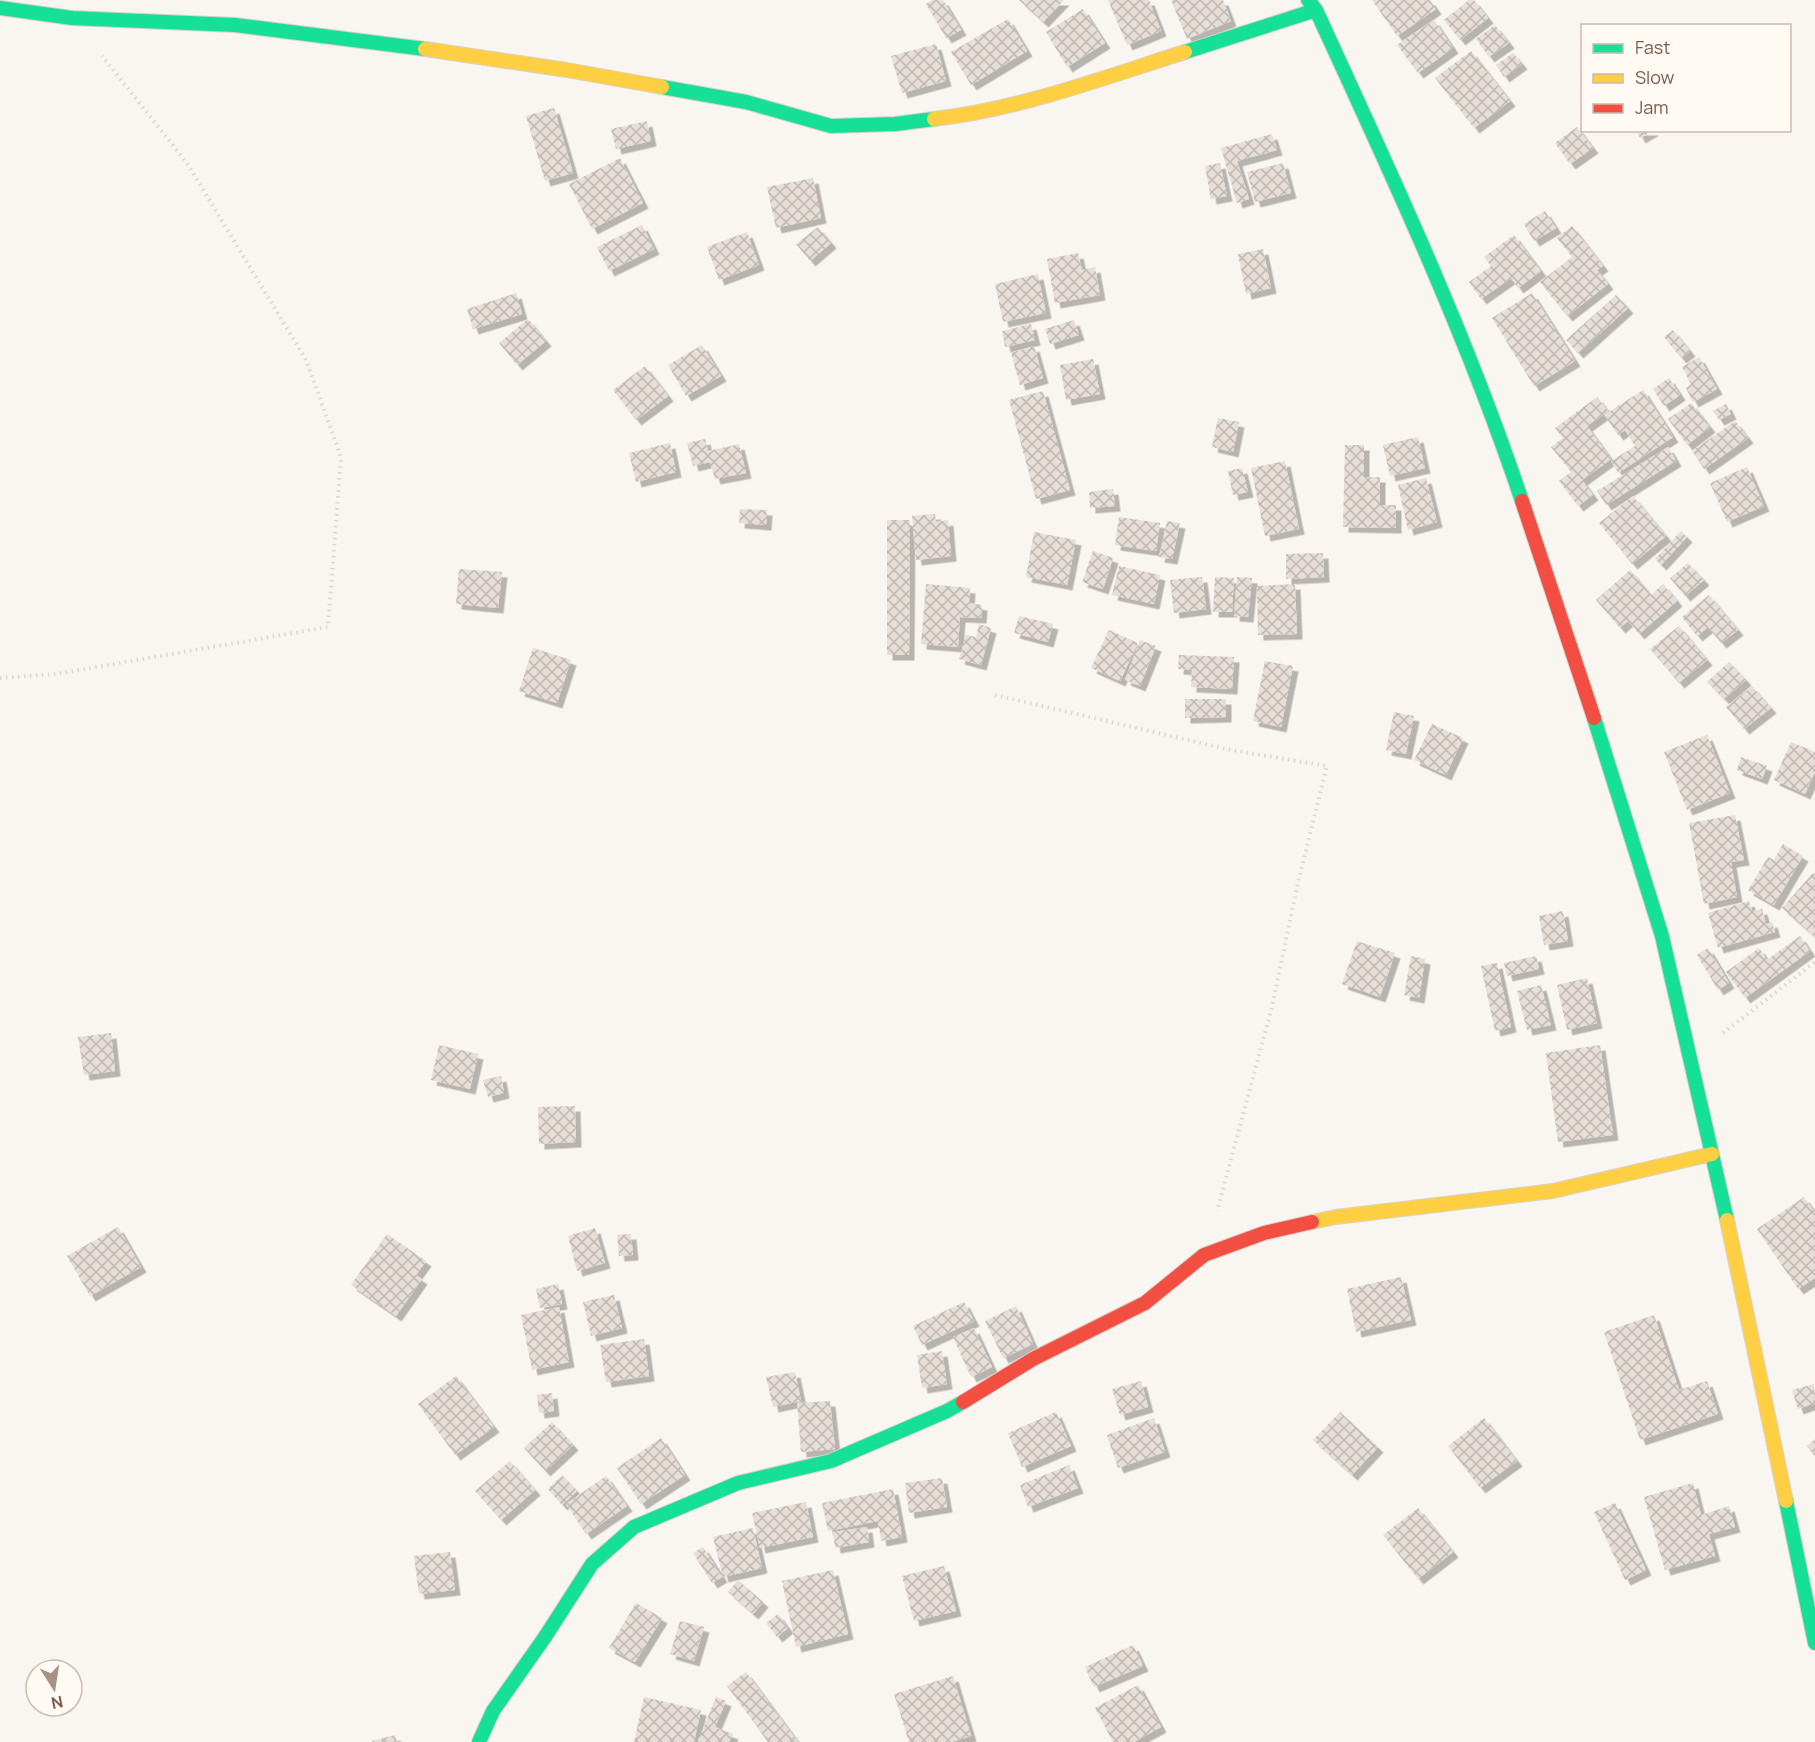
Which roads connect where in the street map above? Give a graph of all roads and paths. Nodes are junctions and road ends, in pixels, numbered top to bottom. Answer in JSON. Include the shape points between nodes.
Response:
{"nodes":[{"id":1,"x":1312,"y":5,"type":"edge"},
{"id":2,"x":0,"y":8,"type":"edge"},
{"id":3,"x":100,"y":54,"type":"dead end"},
{"id":4,"x":0,"y":678,"type":"edge"},
{"id":5,"x":995,"y":695,"type":"dead end"},
{"id":6,"x":1815,"y":962,"type":"edge"},
{"id":7,"x":1690,"y":1058,"type":"junction"},
{"id":8,"x":1712,"y":1154,"type":"junction"},
{"id":9,"x":1204,"y":1255,"type":"junction"},
{"id":10,"x":1815,"y":1643,"type":"edge"},
{"id":11,"x":479,"y":1742,"type":"edge"}],
"edges":[{"from":1,"to":2,"type":"street","via":[[1091,82],[976,114],[895,124],[831,126],[746,102],[416,48],[235,25],[72,18]]},
{"from":1,"to":7,"type":"street","via":[[1416,227],[1504,451],[1658,924]]},
{"from":3,"to":4,"type":"path","via":[[187,163],[306,360],[341,458],[328,627],[56,674]]},
{"from":5,"to":9,"type":"path","via":[[1231,750],[1327,765],[1272,1007]]},
{"from":6,"to":7,"type":"path"},
{"from":7,"to":8,"type":"street"},
{"from":8,"to":9,"type":"street","via":[[1553,1191],[1336,1217],[1264,1233]]},
{"from":8,"to":10,"type":"street"},
{"from":9,"to":11,"type":"street","via":[[1145,1303],[1033,1359],[946,1411],[831,1461],[738,1483],[634,1527],[592,1564],[493,1711]]}]}
